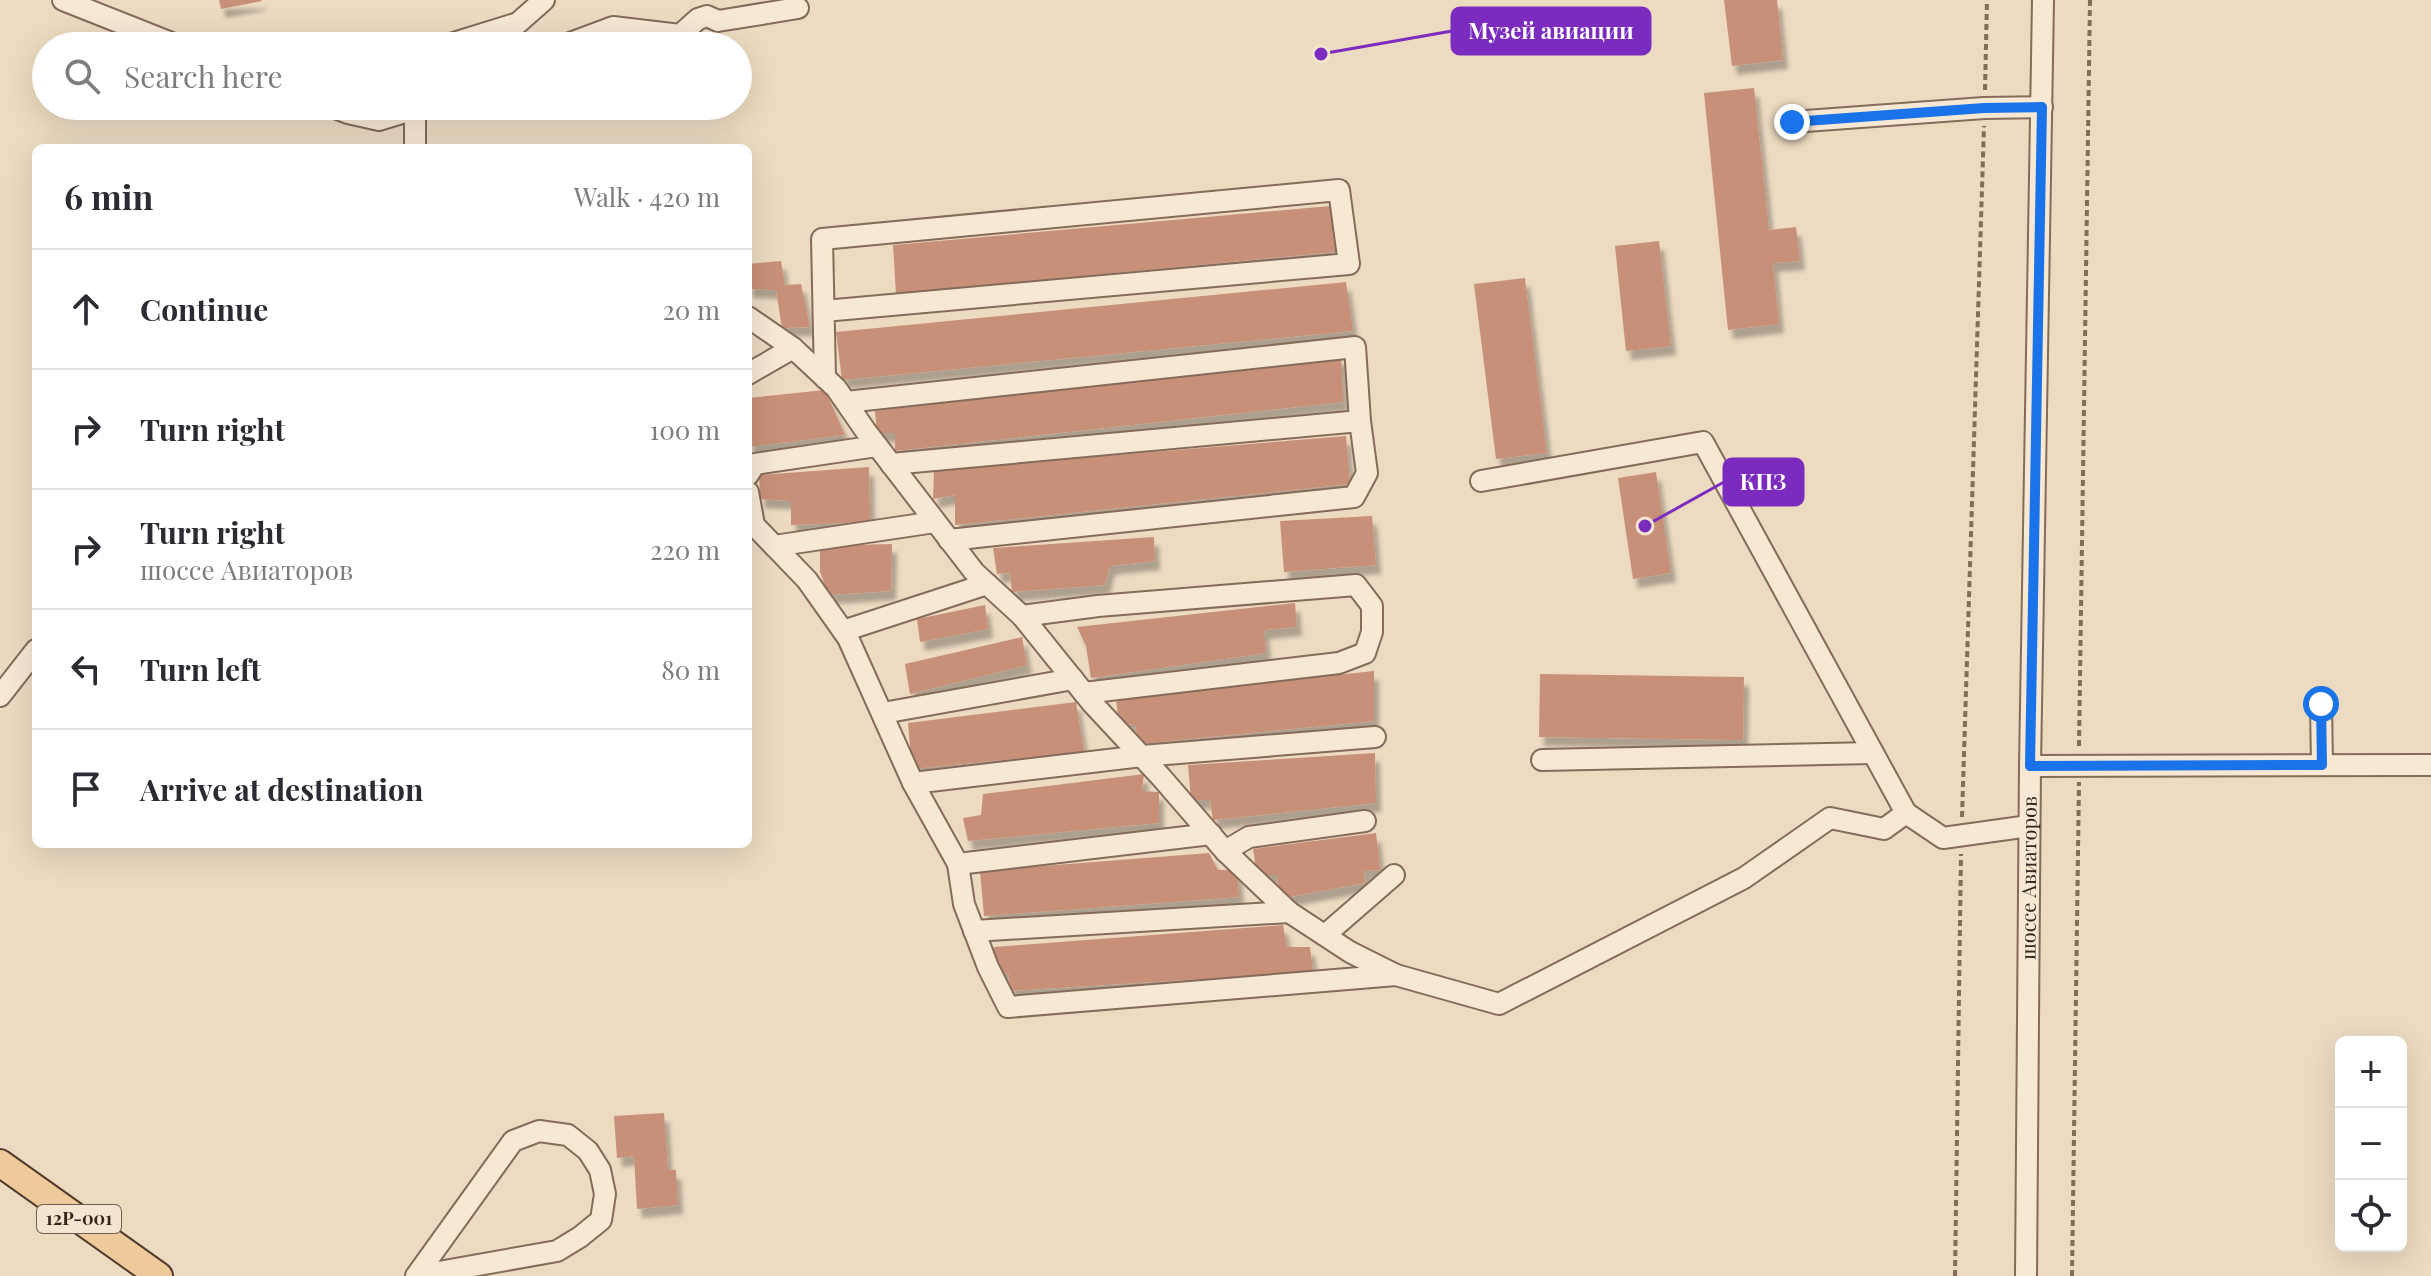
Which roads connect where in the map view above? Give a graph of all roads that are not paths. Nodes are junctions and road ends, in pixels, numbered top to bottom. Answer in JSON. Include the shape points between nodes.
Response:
{"nodes":[{"id":1,"x":63,"y":0,"type":"edge"},
{"id":2,"x":544,"y":0,"type":"edge"},
{"id":3,"x":2043,"y":0,"type":"edge"},
{"id":4,"x":798,"y":8,"type":"dead end"},
{"id":5,"x":144,"y":32,"type":"edge"},
{"id":6,"x":489,"y":32,"type":"edge"},
{"id":7,"x":600,"y":32,"type":"edge"},
{"id":8,"x":655,"y":32,"type":"edge"},
{"id":9,"x":683,"y":32,"type":"edge"},
{"id":10,"x":2042,"y":107,"type":"junction"},
{"id":11,"x":416,"y":120,"type":"edge"},
{"id":12,"x":1792,"y":122,"type":"dead end"},
{"id":13,"x":415,"y":144,"type":"edge"},
{"id":14,"x":824,"y":311,"type":"junction"},
{"id":15,"x":752,"y":320,"type":"edge"},
{"id":16,"x":793,"y":348,"type":"junction"},
{"id":17,"x":752,"y":372,"type":"edge"},
{"id":18,"x":825,"y":378,"type":"junction"},
{"id":19,"x":846,"y":402,"type":"junction"},
{"id":20,"x":1360,"y":421,"type":"junction"},
{"id":21,"x":877,"y":446,"type":"junction"},
{"id":22,"x":891,"y":464,"type":"junction"},
{"id":23,"x":752,"y":469,"type":"edge"},
{"id":24,"x":1481,"y":481,"type":"dead end"},
{"id":25,"x":752,"y":514,"type":"edge"},
{"id":26,"x":935,"y":522,"type":"junction"},
{"id":27,"x":949,"y":540,"type":"junction"},
{"id":28,"x":774,"y":546,"type":"junction"},
{"id":29,"x":987,"y":584,"type":"junction"},
{"id":30,"x":1022,"y":616,"type":"junction"},
{"id":31,"x":843,"y":631,"type":"junction"},
{"id":32,"x":32,"y":655,"type":"edge"},
{"id":33,"x":1078,"y":686,"type":"junction"},
{"id":34,"x":0,"y":696,"type":"edge"},
{"id":35,"x":2321,"y":704,"type":"dead end"},
{"id":36,"x":883,"y":713,"type":"junction"},
{"id":37,"x":1375,"y":737,"type":"dead end"},
{"id":38,"x":1873,"y":753,"type":"junction"},
{"id":39,"x":1142,"y":756,"type":"junction"},
{"id":40,"x":1542,"y":760,"type":"dead end"},
{"id":41,"x":2322,"y":765,"type":"junction"},
{"id":42,"x":2431,"y":765,"type":"edge"},
{"id":43,"x":2030,"y":766,"type":"junction"},
{"id":44,"x":913,"y":783,"type":"junction"},
{"id":45,"x":1906,"y":813,"type":"junction"},
{"id":46,"x":1365,"y":821,"type":"dead end"},
{"id":47,"x":2029,"y":826,"type":"junction"},
{"id":48,"x":1211,"y":834,"type":"junction"},
{"id":49,"x":1225,"y":851,"type":"junction"},
{"id":50,"x":958,"y":864,"type":"junction"},
{"id":51,"x":1394,"y":875,"type":"dead end"},
{"id":52,"x":1289,"y":912,"type":"junction"},
{"id":53,"x":974,"y":931,"type":"junction"},
{"id":54,"x":1325,"y":935,"type":"junction"},
{"id":55,"x":1396,"y":975,"type":"junction"},
{"id":56,"x":0,"y":1163,"type":"edge"},
{"id":57,"x":159,"y":1276,"type":"edge"},
{"id":58,"x":416,"y":1276,"type":"edge"},
{"id":59,"x":2026,"y":1276,"type":"edge"}],
"edges":[{"from":1,"to":5,"type":"street"},
{"from":2,"to":6,"type":"street","via":[[518,23]]},
{"from":3,"to":10,"type":"street","name":"шоссе Авиаторов"},
{"from":4,"to":9,"type":"street","via":[[718,21],[707,16]]},
{"from":7,"to":8,"type":"street","via":[[613,27]]},
{"from":10,"to":12,"type":"street"},
{"from":10,"to":43,"type":"street","name":"шоссе Авиаторов"},
{"from":11,"to":13,"type":"street"},
{"from":14,"to":14,"type":"street","via":[[822,239],[1339,190],[1349,264]]},
{"from":14,"to":18,"type":"street"},
{"from":15,"to":16,"type":"street"},
{"from":16,"to":17,"type":"street"},
{"from":16,"to":18,"type":"street"},
{"from":18,"to":19,"type":"street"},
{"from":19,"to":20,"type":"street","via":[[1355,347]]},
{"from":19,"to":21,"type":"street"},
{"from":20,"to":22,"type":"street"},
{"from":20,"to":27,"type":"street","via":[[1367,473],[1354,497]]},
{"from":21,"to":22,"type":"street"},
{"from":21,"to":23,"type":"street","via":[[755,464]]},
{"from":22,"to":26,"type":"street"},
{"from":24,"to":38,"type":"street","via":[[1703,442]]},
{"from":25,"to":28,"type":"street","via":[[754,525]]},
{"from":26,"to":27,"type":"street"},
{"from":26,"to":28,"type":"street"},
{"from":27,"to":29,"type":"street"},
{"from":28,"to":31,"type":"street","via":[[807,580]]},
{"from":29,"to":30,"type":"street"},
{"from":29,"to":31,"type":"street"},
{"from":30,"to":33,"type":"street"},
{"from":30,"to":33,"type":"street","via":[[1356,585],[1372,606],[1365,653],[1339,663]]},
{"from":31,"to":36,"type":"street"},
{"from":32,"to":34,"type":"street"},
{"from":33,"to":36,"type":"street"},
{"from":33,"to":39,"type":"street"},
{"from":35,"to":41,"type":"street"},
{"from":36,"to":44,"type":"street"},
{"from":37,"to":39,"type":"street"},
{"from":38,"to":40,"type":"street"},
{"from":38,"to":45,"type":"street"},
{"from":39,"to":44,"type":"street"},
{"from":39,"to":48,"type":"street"},
{"from":41,"to":42,"type":"street"},
{"from":41,"to":43,"type":"street"},
{"from":43,"to":47,"type":"street","name":"шоссе Авиаторов"},
{"from":44,"to":50,"type":"street"},
{"from":45,"to":47,"type":"street","via":[[1943,838]]},
{"from":45,"to":55,"type":"street","via":[[1884,829],[1830,818],[1744,878],[1499,1004]]},
{"from":46,"to":49,"type":"street","via":[[1249,837]]},
{"from":47,"to":59,"type":"street","name":"шоссе Авиаторов"},
{"from":48,"to":49,"type":"street"},
{"from":48,"to":50,"type":"street"},
{"from":49,"to":52,"type":"street"},
{"from":50,"to":53,"type":"street"},
{"from":51,"to":54,"type":"street"},
{"from":52,"to":53,"type":"street"},
{"from":52,"to":54,"type":"street"},
{"from":53,"to":55,"type":"street","via":[[1008,1007]]},
{"from":54,"to":55,"type":"street"},
{"from":56,"to":57,"type":"main road","number":"12Р-001"},
{"from":58,"to":58,"type":"street","via":[[557,1251],[580,1237],[601,1220],[605,1194],[600,1170],[588,1151],[568,1135],[539,1131],[513,1141]]}]}
